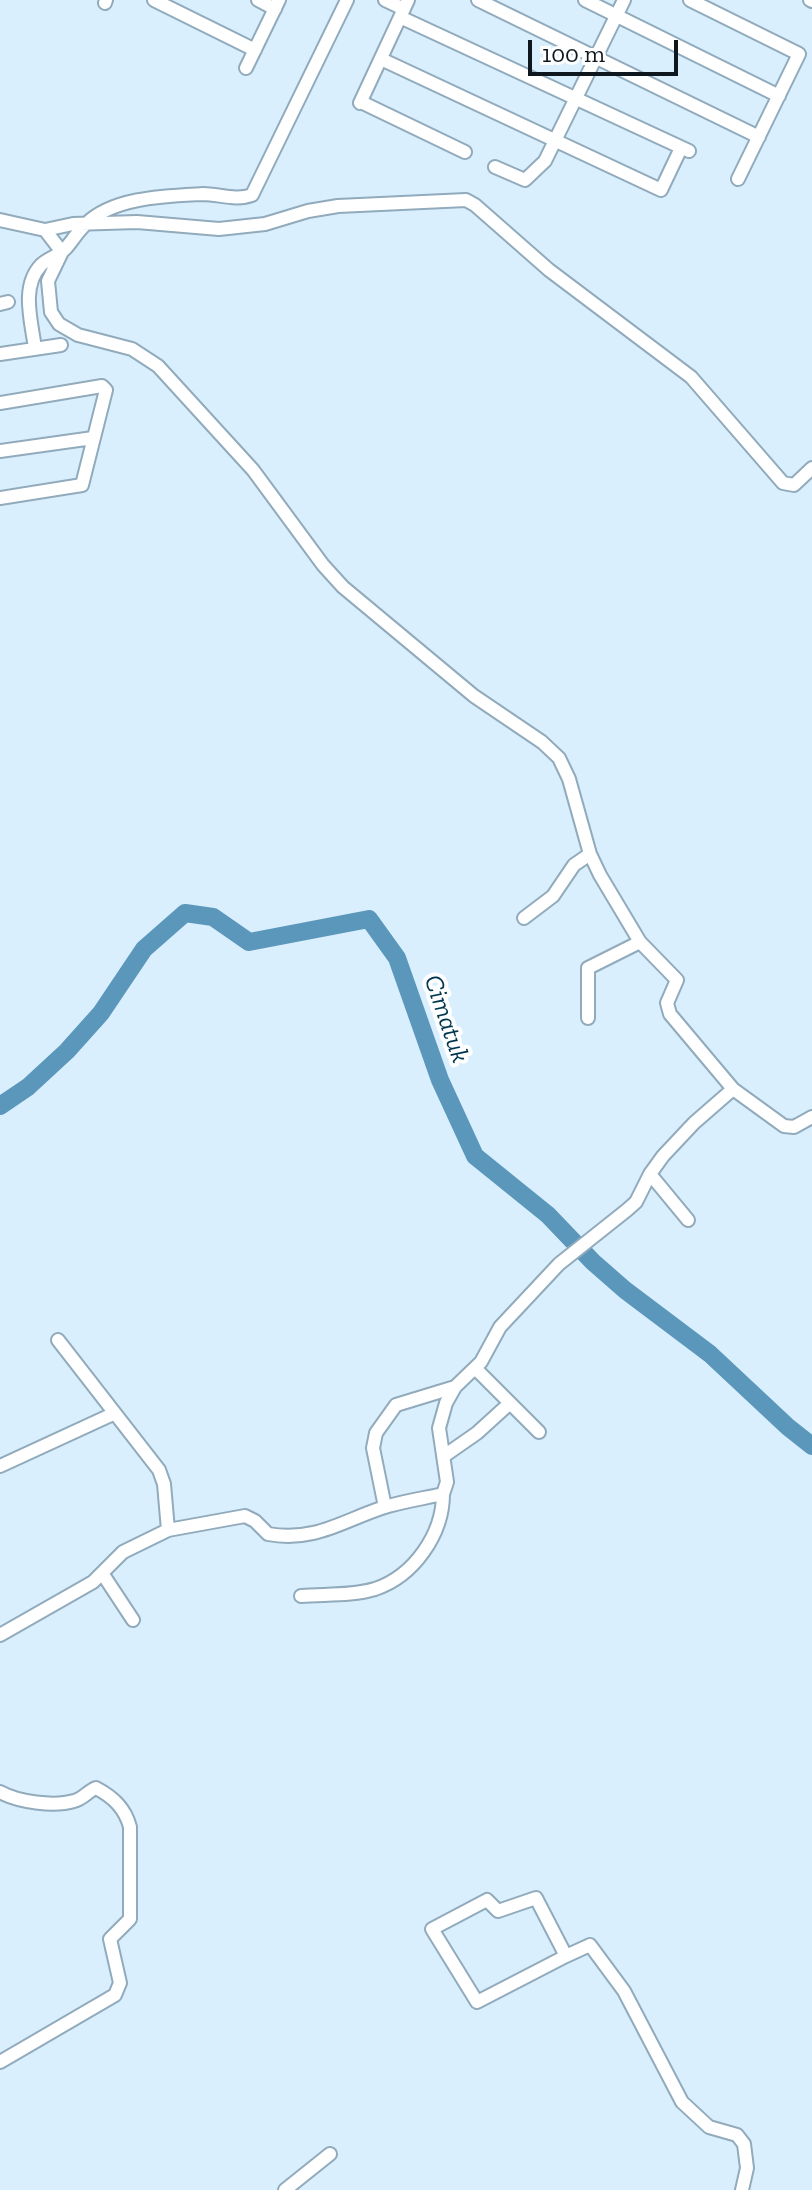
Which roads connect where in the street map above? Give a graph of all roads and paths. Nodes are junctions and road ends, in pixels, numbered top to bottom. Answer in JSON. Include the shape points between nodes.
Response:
{"nodes":[{"id":1,"x":154,"y":0,"type":"edge"},
{"id":2,"x":258,"y":0,"type":"edge"},
{"id":3,"x":347,"y":0,"type":"edge"},
{"id":4,"x":385,"y":0,"type":"edge"},
{"id":5,"x":478,"y":0,"type":"edge"},
{"id":6,"x":585,"y":0,"type":"edge"},
{"id":7,"x":624,"y":0,"type":"edge"},
{"id":8,"x":690,"y":0,"type":"edge"},
{"id":9,"x":277,"y":4,"type":"edge"},
{"id":10,"x":404,"y":9,"type":"edge"},
{"id":11,"x":616,"y":15,"type":"junction"},
{"id":12,"x":255,"y":50,"type":"junction"},
{"id":13,"x":595,"y":57,"type":"junction"},
{"id":14,"x":381,"y":59,"type":"junction"},
{"id":15,"x":246,"y":68,"type":"dead end"},
{"id":16,"x":779,"y":96,"type":"junction"},
{"id":17,"x":575,"y":99,"type":"junction"},
{"id":18,"x":759,"y":137,"type":"junction"},
{"id":19,"x":555,"y":141,"type":"junction"},
{"id":20,"x":465,"y":152,"type":"dead end"},
{"id":21,"x":495,"y":167,"type":"dead end"},
{"id":22,"x":738,"y":179,"type":"dead end"},
{"id":23,"x":0,"y":220,"type":"edge"},
{"id":24,"x":86,"y":223,"type":"junction"},
{"id":25,"x":45,"y":230,"type":"junction"},
{"id":26,"x":62,"y":252,"type":"junction"},
{"id":27,"x":61,"y":345,"type":"dead end"},
{"id":28,"x":35,"y":349,"type":"junction"},
{"id":29,"x":0,"y":354,"type":"edge"},
{"id":30,"x":0,"y":403,"type":"edge"},
{"id":31,"x":93,"y":438,"type":"junction"},
{"id":32,"x":0,"y":451,"type":"edge"},
{"id":33,"x":812,"y":468,"type":"edge"},
{"id":34,"x":0,"y":498,"type":"edge"},
{"id":35,"x":590,"y":854,"type":"junction"},
{"id":36,"x":524,"y":918,"type":"dead end"},
{"id":37,"x":640,"y":942,"type":"junction"},
{"id":38,"x":588,"y":1018,"type":"dead end"},
{"id":39,"x":733,"y":1089,"type":"junction"},
{"id":40,"x":812,"y":1117,"type":"edge"},
{"id":41,"x":650,"y":1174,"type":"junction"},
{"id":42,"x":688,"y":1220,"type":"dead end"},
{"id":43,"x":58,"y":1340,"type":"dead end"},
{"id":44,"x":475,"y":1368,"type":"junction"},
{"id":45,"x":455,"y":1387,"type":"junction"},
{"id":46,"x":510,"y":1403,"type":"junction"},
{"id":47,"x":113,"y":1414,"type":"junction"},
{"id":48,"x":539,"y":1432,"type":"dead end"},
{"id":49,"x":444,"y":1456,"type":"junction"},
{"id":50,"x":0,"y":1466,"type":"edge"},
{"id":51,"x":443,"y":1494,"type":"junction"},
{"id":52,"x":385,"y":1507,"type":"junction"},
{"id":53,"x":168,"y":1530,"type":"junction"},
{"id":54,"x":102,"y":1573,"type":"junction"},
{"id":55,"x":301,"y":1596,"type":"dead end"},
{"id":56,"x":133,"y":1620,"type":"dead end"},
{"id":57,"x":0,"y":1635,"type":"edge"},
{"id":58,"x":0,"y":1792,"type":"edge"},
{"id":59,"x":566,"y":1956,"type":"junction"},
{"id":60,"x":0,"y":2062,"type":"edge"},
{"id":61,"x":330,"y":2154,"type":"dead end"},
{"id":62,"x":285,"y":2190,"type":"edge"},
{"id":63,"x":742,"y":2190,"type":"edge"}],
"edges":[{"from":1,"to":12,"type":"street"},
{"from":2,"to":9,"type":"street"},
{"from":3,"to":24,"type":"street","via":[[252,195],[129,200]]},
{"from":4,"to":10,"type":"street"},
{"from":5,"to":13,"type":"street"},
{"from":6,"to":11,"type":"street"},
{"from":7,"to":11,"type":"street"},
{"from":8,"to":16,"type":"street","via":[[799,54]]},
{"from":9,"to":12,"type":"street"},
{"from":10,"to":14,"type":"street"},
{"from":10,"to":17,"type":"street"},
{"from":11,"to":13,"type":"street"},
{"from":11,"to":16,"type":"street"},
{"from":12,"to":15,"type":"street"},
{"from":13,"to":17,"type":"street"},
{"from":13,"to":18,"type":"street"},
{"from":14,"to":19,"type":"street"},
{"from":14,"to":20,"type":"street","via":[[361,103]]},
{"from":16,"to":18,"type":"street"},
{"from":17,"to":19,"type":"street"},
{"from":17,"to":19,"type":"street","via":[[685,150],[661,190]]},
{"from":18,"to":22,"type":"street"},
{"from":19,"to":21,"type":"street","via":[[545,161],[525,180]]},
{"from":23,"to":25,"type":"street"},
{"from":24,"to":25,"type":"street"},
{"from":24,"to":26,"type":"street"},
{"from":24,"to":33,"type":"street","via":[[219,229],[338,206],[466,200],[691,377],[783,483],[794,485]]},
{"from":25,"to":26,"type":"street"},
{"from":26,"to":28,"type":"street","via":[[43,263],[32,282]]},
{"from":26,"to":35,"type":"street","via":[[48,281],[56,321],[78,335],[132,349],[158,366],[253,470],[343,587],[474,696],[551,749],[569,779]]},
{"from":27,"to":28,"type":"street"},
{"from":28,"to":29,"type":"street"},
{"from":30,"to":31,"type":"street","via":[[104,387]]},
{"from":31,"to":32,"type":"street"},
{"from":31,"to":34,"type":"street","via":[[81,485]]},
{"from":35,"to":36,"type":"street","via":[[574,865],[553,896]]},
{"from":35,"to":37,"type":"street"},
{"from":37,"to":38,"type":"street","via":[[588,968]]},
{"from":37,"to":39,"type":"street","via":[[677,980],[667,1003],[670,1014]]},
{"from":39,"to":40,"type":"street","via":[[784,1126],[794,1127]]},
{"from":39,"to":41,"type":"street","via":[[694,1123]]},
{"from":41,"to":42,"type":"street"},
{"from":41,"to":44,"type":"street","via":[[636,1202],[559,1264],[500,1327]]},
{"from":43,"to":47,"type":"street"},
{"from":44,"to":45,"type":"street"},
{"from":44,"to":46,"type":"street"},
{"from":45,"to":49,"type":"street","via":[[440,1423]]},
{"from":45,"to":52,"type":"street","via":[[396,1405],[376,1433],[373,1448]]},
{"from":46,"to":48,"type":"street"},
{"from":46,"to":49,"type":"street"},
{"from":47,"to":50,"type":"street"},
{"from":47,"to":53,"type":"street","via":[[162,1476]]},
{"from":49,"to":51,"type":"street"},
{"from":51,"to":52,"type":"street"},
{"from":51,"to":55,"type":"street","via":[[442,1519],[433,1538],[395,1579],[372,1590]]},
{"from":52,"to":53,"type":"street","via":[[346,1525],[308,1534],[268,1534],[245,1516]]},
{"from":53,"to":54,"type":"street","via":[[117,1555]]},
{"from":54,"to":56,"type":"street"},
{"from":54,"to":57,"type":"street"},
{"from":58,"to":60,"type":"street","via":[[46,1805],[75,1801],[96,1788],[120,1805],[130,1827],[130,1919],[110,1939],[120,1983],[115,1995]]},
{"from":59,"to":59,"type":"street","via":[[536,1898],[498,1911],[487,1900],[432,1929],[477,2002]]},
{"from":59,"to":63,"type":"street","via":[[590,1945],[624,1991],[682,2102],[709,2127],[737,2135],[744,2144],[747,2168]]},
{"from":61,"to":62,"type":"street"}]}
